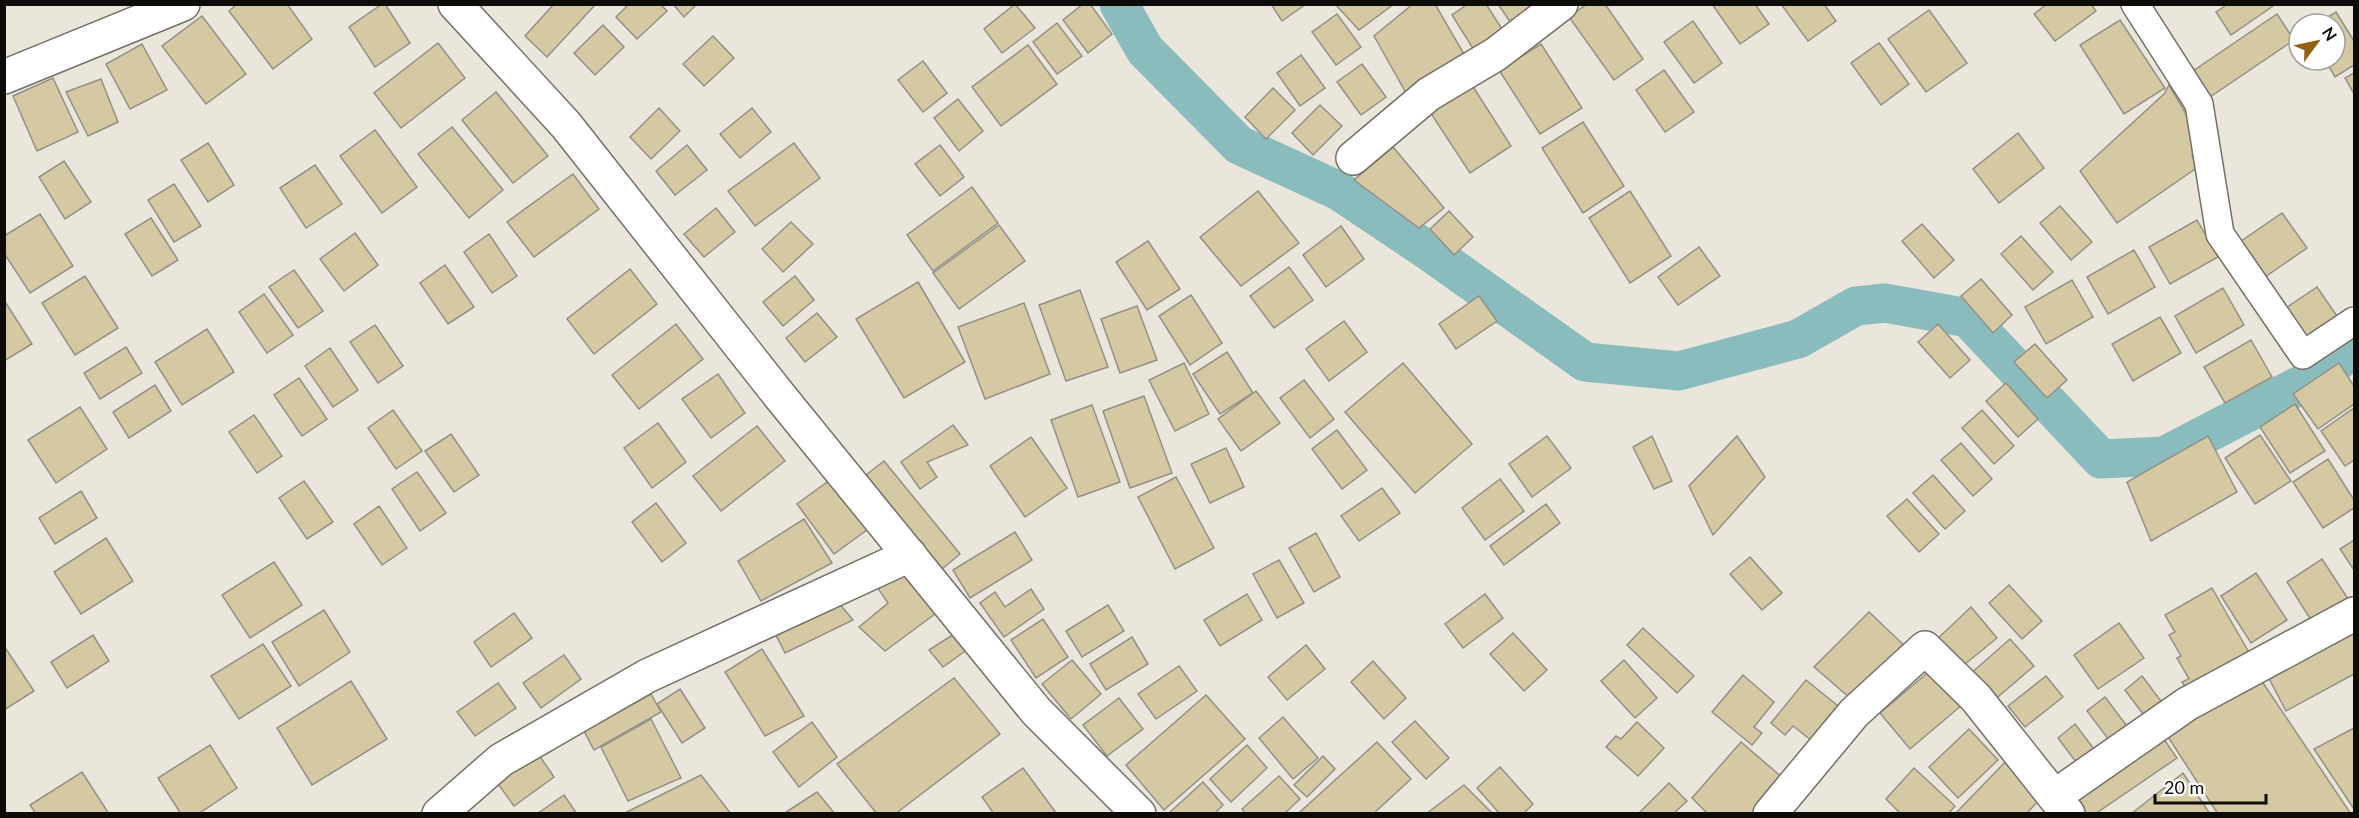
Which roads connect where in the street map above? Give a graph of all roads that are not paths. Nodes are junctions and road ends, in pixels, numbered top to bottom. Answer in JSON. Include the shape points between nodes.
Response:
{"nodes":[{"id":1,"x":183,"y":4,"type":"edge"},
{"id":2,"x":455,"y":4,"type":"edge"},
{"id":3,"x":1561,"y":4,"type":"edge"},
{"id":4,"x":2135,"y":4,"type":"edge"},
{"id":5,"x":4,"y":77,"type":"edge"},
{"id":6,"x":1353,"y":158,"type":"dead end"},
{"id":7,"x":2355,"y":321,"type":"edge"},
{"id":8,"x":910,"y":555,"type":"junction"},
{"id":9,"x":2355,"y":614,"type":"edge"},
{"id":10,"x":2061,"y":805,"type":"edge"},
{"id":11,"x":439,"y":813,"type":"edge"},
{"id":12,"x":1138,"y":813,"type":"edge"},
{"id":13,"x":1770,"y":813,"type":"edge"}],
"edges":[{"from":1,"to":5,"type":"street"},
{"from":2,"to":8,"type":"street","via":[[566,125]]},
{"from":3,"to":6,"type":"street","via":[[1496,54],[1429,94]]},
{"from":4,"to":7,"type":"street","via":[[2199,104],[2220,234],[2303,355]]},
{"from":8,"to":11,"type":"street","via":[[647,676],[501,760]]},
{"from":8,"to":12,"type":"street","via":[[1036,711]]},
{"from":9,"to":10,"type":"street","via":[[2187,704]]},
{"from":10,"to":13,"type":"street","via":[[1976,698],[1925,648],[1854,713]]}]}
